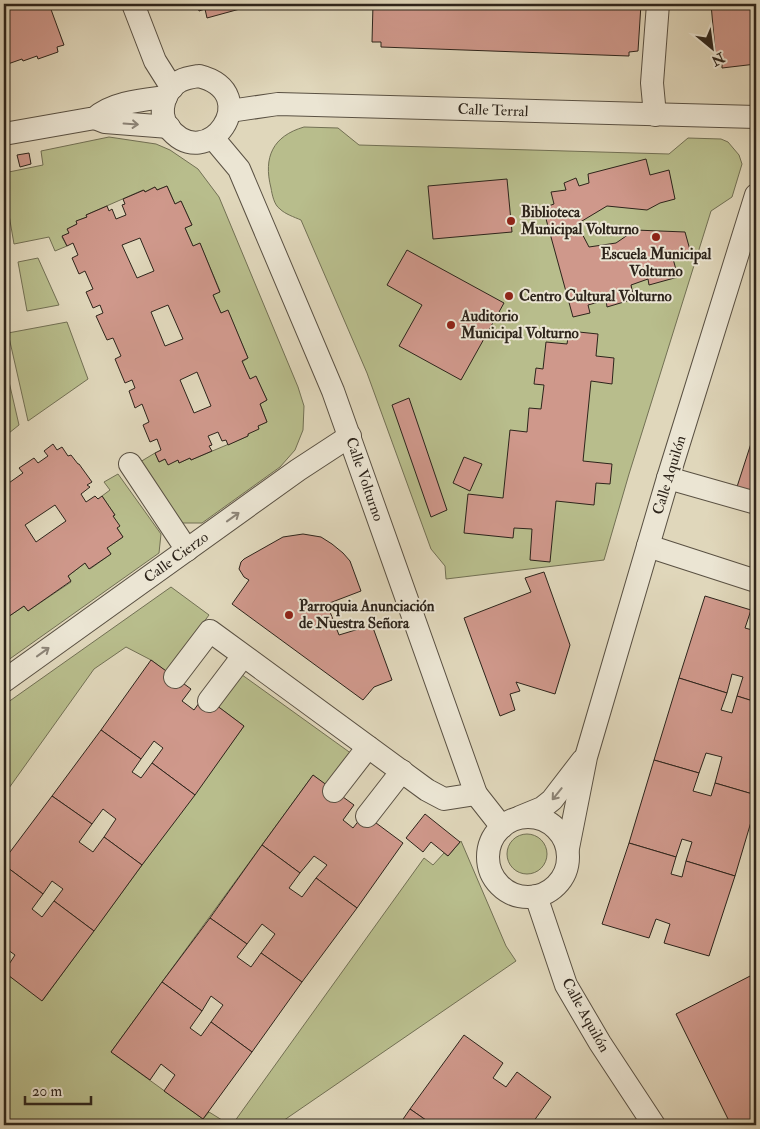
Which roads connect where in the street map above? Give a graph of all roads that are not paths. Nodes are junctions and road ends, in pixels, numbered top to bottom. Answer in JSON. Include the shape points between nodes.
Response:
{"nodes":[{"id":1,"x":133,"y":4,"type":"edge"},
{"id":2,"x":658,"y":4,"type":"edge"},
{"id":3,"x":169,"y":92,"type":"junction"},
{"id":4,"x":230,"y":111,"type":"junction"},
{"id":5,"x":654,"y":115,"type":"junction"},
{"id":6,"x":756,"y":117,"type":"edge"},
{"id":7,"x":95,"y":118,"type":"junction"},
{"id":8,"x":169,"y":127,"type":"junction"},
{"id":9,"x":4,"y":134,"type":"edge"},
{"id":10,"x":213,"y":138,"type":"junction"},
{"id":11,"x":756,"y":195,"type":"edge"},
{"id":12,"x":350,"y":436,"type":"junction"},
{"id":13,"x":130,"y":464,"type":"dead end"},
{"id":14,"x":668,"y":478,"type":"junction"},
{"id":15,"x":756,"y":503,"type":"edge"},
{"id":16,"x":648,"y":546,"type":"junction"},
{"id":17,"x":187,"y":550,"type":"junction"},
{"id":18,"x":756,"y":581,"type":"edge"},
{"id":19,"x":243,"y":656,"type":"junction"},
{"id":20,"x":175,"y":677,"type":"dead end"},
{"id":21,"x":4,"y":681,"type":"edge"},
{"id":22,"x":209,"y":701,"type":"dead end"},
{"id":23,"x":368,"y":747,"type":"junction"},
{"id":24,"x":586,"y":756,"type":"junction"},
{"id":25,"x":402,"y":772,"type":"junction"},
{"id":26,"x":334,"y":791,"type":"dead end"},
{"id":27,"x":476,"y":794,"type":"junction"},
{"id":28,"x":367,"y":816,"type":"dead end"},
{"id":29,"x":510,"y":823,"type":"junction"},
{"id":30,"x":568,"y":848,"type":"junction"},
{"id":31,"x":536,"y":896,"type":"junction"},
{"id":32,"x":654,"y":1125,"type":"edge"}],
"edges":[{"from":1,"to":3,"type":"street"},
{"from":2,"to":5,"type":"street","via":[[652,83]]},
{"from":3,"to":4,"type":"street","via":[[189,77],[209,79],[224,92]]},
{"from":3,"to":7,"type":"street","via":[[101,112]]},
{"from":3,"to":8,"type":"street","via":[[162,112]]},
{"from":4,"to":5,"type":"street","name":"Calle Terral","via":[[278,104]]},
{"from":4,"to":10,"type":"street","via":[[227,122]]},
{"from":5,"to":6,"type":"street","name":"Calle Terral"},
{"from":7,"to":8,"type":"street","one_way":true,"via":[[105,122]]},
{"from":7,"to":9,"type":"street"},
{"from":8,"to":10,"type":"street","via":[[181,139],[192,142]]},
{"from":10,"to":12,"type":"street","name":"Calle Volturno","via":[[239,169]]},
{"from":11,"to":14,"type":"street","name":"Calle Aquilón"},
{"from":17,"to":12,"type":"street","name":"Calle Cierzo","one_way":true},
{"from":12,"to":27,"type":"street","name":"Calle Volturno"},
{"from":13,"to":17,"type":"street"},
{"from":14,"to":15,"type":"street"},
{"from":14,"to":16,"type":"street","name":"Calle Aquilón"},
{"from":16,"to":18,"type":"street"},
{"from":16,"to":24,"type":"street","name":"Calle Aquilón"},
{"from":21,"to":17,"type":"street","name":"Calle Cierzo","one_way":true},
{"from":19,"to":20,"type":"street","via":[[210,631]]},
{"from":19,"to":22,"type":"street"},
{"from":19,"to":23,"type":"street"},
{"from":23,"to":25,"type":"street"},
{"from":23,"to":26,"type":"street"},
{"from":24,"to":29,"type":"street","name":"Calle Aquilón","one_way":true,"via":[[552,800]]},
{"from":24,"to":30,"type":"street","name":"Calle Aquilón"},
{"from":25,"to":27,"type":"street","via":[[444,799]]},
{"from":25,"to":28,"type":"street"},
{"from":27,"to":29,"type":"street","name":"Calle Volturno"},
{"from":29,"to":30,"type":"street","via":[[530,817],[543,820],[563,836]]},
{"from":29,"to":31,"type":"street","via":[[494,837],[489,849],[488,862],[492,874],[511,893]]},
{"from":30,"to":31,"type":"street","via":[[565,873],[558,884]]},
{"from":31,"to":32,"type":"street","name":"Calle Aquilón","via":[[566,985]]}]}
